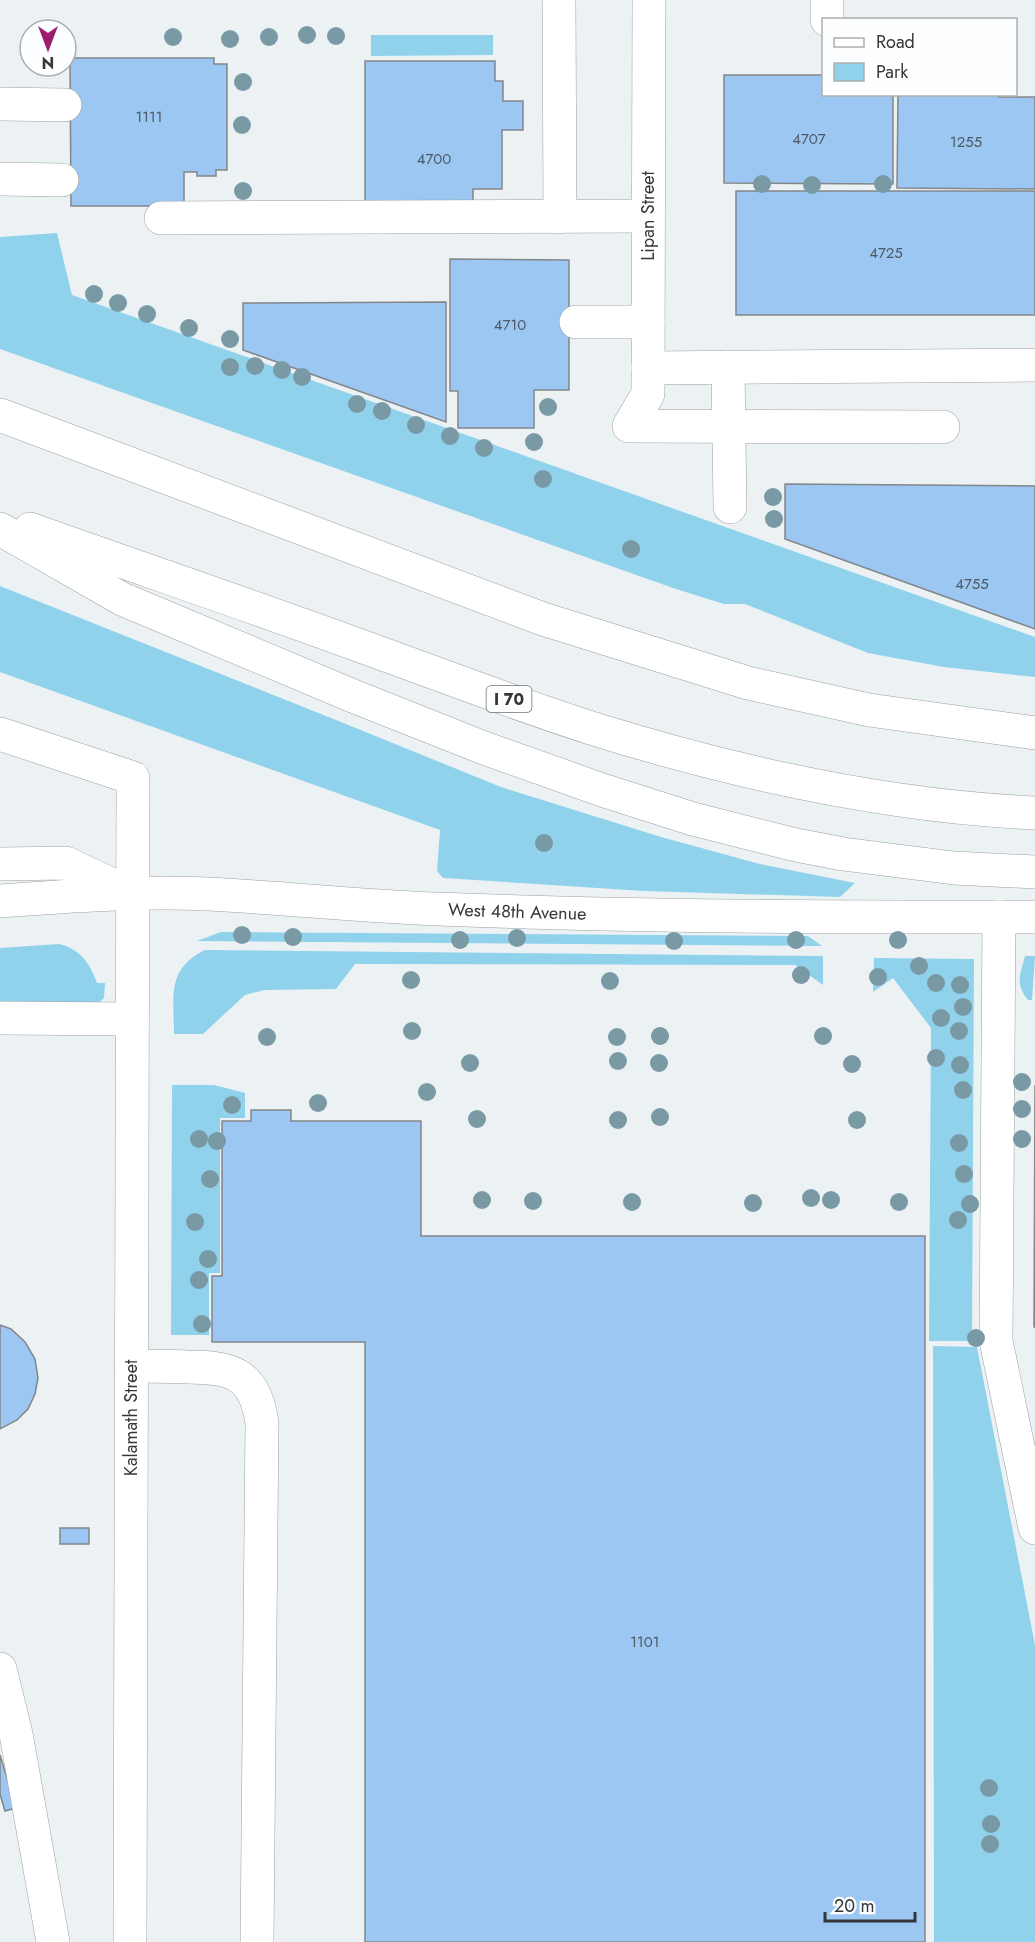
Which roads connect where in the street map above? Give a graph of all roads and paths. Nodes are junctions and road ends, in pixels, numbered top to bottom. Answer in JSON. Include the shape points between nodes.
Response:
{"nodes":[{"id":1,"x":559,"y":0,"type":"edge"},
{"id":2,"x":649,"y":0,"type":"edge"},
{"id":3,"x":827,"y":0,"type":"edge"},
{"id":4,"x":827,"y":18,"type":"edge"},
{"id":5,"x":0,"y":104,"type":"edge"},
{"id":6,"x":65,"y":105,"type":"dead end"},
{"id":7,"x":0,"y":179,"type":"edge"},
{"id":8,"x":62,"y":180,"type":"dead end"},
{"id":9,"x":648,"y":216,"type":"junction"},
{"id":10,"x":560,"y":217,"type":"junction"},
{"id":11,"x":161,"y":218,"type":"dead end"},
{"id":12,"x":576,"y":322,"type":"dead end"},
{"id":13,"x":648,"y":322,"type":"junction"},
{"id":14,"x":1035,"y":365,"type":"edge"},
{"id":15,"x":728,"y":367,"type":"junction"},
{"id":16,"x":648,"y":368,"type":"junction"},
{"id":17,"x":0,"y":415,"type":"edge"},
{"id":18,"x":729,"y":426,"type":"junction"},
{"id":19,"x":943,"y":427,"type":"dead end"},
{"id":20,"x":729,"y":507,"type":"dead end"},
{"id":21,"x":0,"y":519,"type":"edge"},
{"id":22,"x":0,"y":529,"type":"edge"},
{"id":23,"x":1035,"y":733,"type":"edge"},
{"id":24,"x":0,"y":734,"type":"edge"},
{"id":25,"x":1035,"y":813,"type":"edge"},
{"id":26,"x":0,"y":864,"type":"edge"},
{"id":27,"x":1035,"y":872,"type":"edge"},
{"id":28,"x":132,"y":894,"type":"junction"},
{"id":29,"x":0,"y":901,"type":"edge"},
{"id":30,"x":999,"y":917,"type":"junction"},
{"id":31,"x":1035,"y":917,"type":"edge"},
{"id":32,"x":0,"y":1018,"type":"edge"},
{"id":33,"x":132,"y":1019,"type":"junction"},
{"id":34,"x":131,"y":1366,"type":"junction"},
{"id":35,"x":1027,"y":1452,"type":"edge"},
{"id":36,"x":1034,"y":1522,"type":"edge"},
{"id":37,"x":0,"y":1669,"type":"edge"},
{"id":38,"x":53,"y":1942,"type":"edge"},
{"id":39,"x":130,"y":1942,"type":"edge"},
{"id":40,"x":256,"y":1942,"type":"edge"}],
"edges":[{"from":1,"to":10,"type":"main road"},
{"from":2,"to":9,"type":"main road","name":"Lipan Street"},
{"from":3,"to":4,"type":"main road"},
{"from":5,"to":6,"type":"main road"},
{"from":7,"to":8,"type":"main road"},
{"from":9,"to":10,"type":"main road"},
{"from":9,"to":13,"type":"main road","name":"Lipan Street"},
{"from":10,"to":11,"type":"main road"},
{"from":12,"to":13,"type":"main road"},
{"from":13,"to":16,"type":"main road","name":"Lipan Street"},
{"from":14,"to":15,"type":"main road"},
{"from":15,"to":16,"type":"main road"},
{"from":15,"to":18,"type":"main road"},
{"from":16,"to":18,"type":"main road","name":"Lipan Street","via":[[648,394],[630,426]]},
{"from":17,"to":23,"type":"main road","via":[[543,619],[737,679],[869,710]]},
{"from":18,"to":19,"type":"main road"},
{"from":18,"to":20,"type":"main road"},
{"from":21,"to":25,"type":"main road","number":"I 70","via":[[532,708],[663,749],[860,794]]},
{"from":22,"to":27,"type":"main road","via":[[122,599],[353,696],[602,790],[703,822],[843,854],[943,867]]},
{"from":24,"to":28,"type":"main road","name":"Kalamath Street","via":[[133,778]]},
{"from":26,"to":28,"type":"main road","via":[[66,863]]},
{"from":28,"to":29,"type":"main road","name":"West 48th Avenue"},
{"from":28,"to":30,"type":"main road","name":"West 48th Avenue","via":[[206,894],[542,912]]},
{"from":28,"to":33,"type":"main road","name":"Kalamath Street"},
{"from":30,"to":31,"type":"main road","name":"West 48th Avenue"},
{"from":30,"to":35,"type":"main road","via":[[996,1341]]},
{"from":32,"to":33,"type":"main road"},
{"from":33,"to":34,"type":"main road","name":"Kalamath Street"},
{"from":34,"to":39,"type":"main road","name":"Kalamath Street"},
{"from":34,"to":40,"type":"main road","via":[[218,1367],[236,1374],[250,1386],[259,1403],[262,1423]]},
{"from":35,"to":36,"type":"main road"},
{"from":37,"to":38,"type":"main road","via":[[16,1734]]}]}
